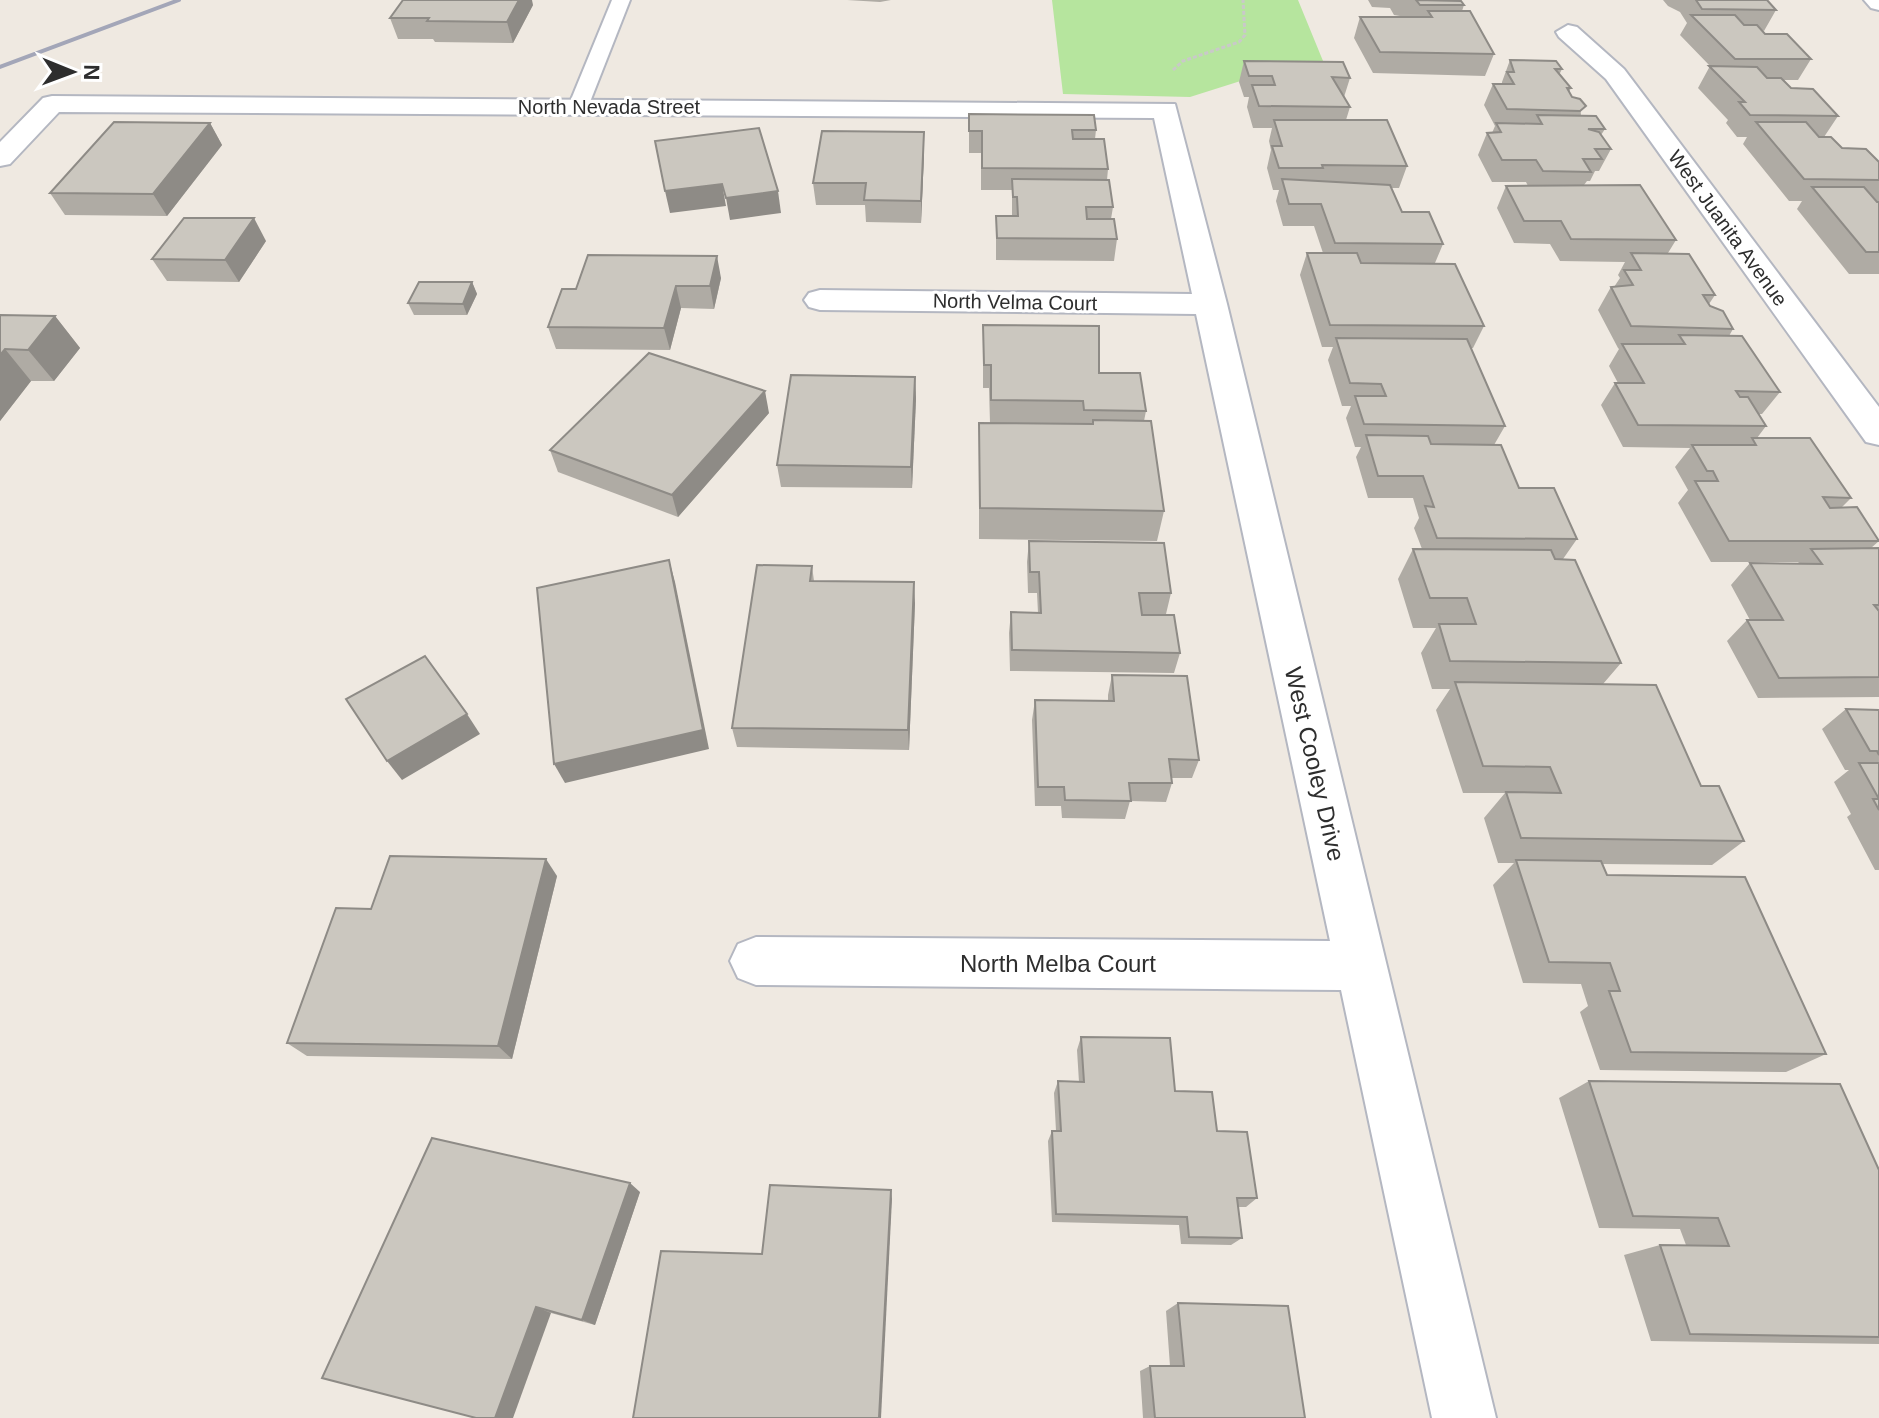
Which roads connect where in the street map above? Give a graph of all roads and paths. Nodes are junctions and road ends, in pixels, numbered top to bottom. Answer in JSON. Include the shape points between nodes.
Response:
{"nodes":[{"id":1,"x":621,"y":0,"type":"edge"},
{"id":2,"x":1243,"y":0,"type":"edge"},
{"id":3,"x":1568,"y":32,"type":"dead end"},
{"id":4,"x":578,"y":107,"type":"junction"},
{"id":5,"x":1166,"y":110,"type":"junction"},
{"id":6,"x":0,"y":158,"type":"edge"},
{"id":7,"x":820,"y":300,"type":"dead end"},
{"id":8,"x":1211,"y":304,"type":"junction"},
{"id":9,"x":1879,"y":433,"type":"edge"},
{"id":10,"x":756,"y":961,"type":"dead end"},
{"id":11,"x":1361,"y":966,"type":"junction"},
{"id":12,"x":1464,"y":1418,"type":"edge"}],
"edges":[{"from":1,"to":4,"type":"lane"},
{"from":2,"to":5,"type":"path","via":[[1245,35],[1230,47],[1175,68]]},
{"from":3,"to":9,"type":"street","name":"West Juanita Avenue","via":[[1615,74]]},
{"from":4,"to":5,"type":"street","name":"North Nevada Street"},
{"from":4,"to":6,"type":"street","name":"North Nevada Street","via":[[52,104]]},
{"from":5,"to":8,"type":"street","name":"West Cooley Drive"},
{"from":7,"to":8,"type":"street","name":"North Velma Court"},
{"from":8,"to":11,"type":"street","name":"West Cooley Drive"},
{"from":10,"to":11,"type":"street","name":"North Melba Court"},
{"from":11,"to":12,"type":"street","name":"West Cooley Drive"}]}
